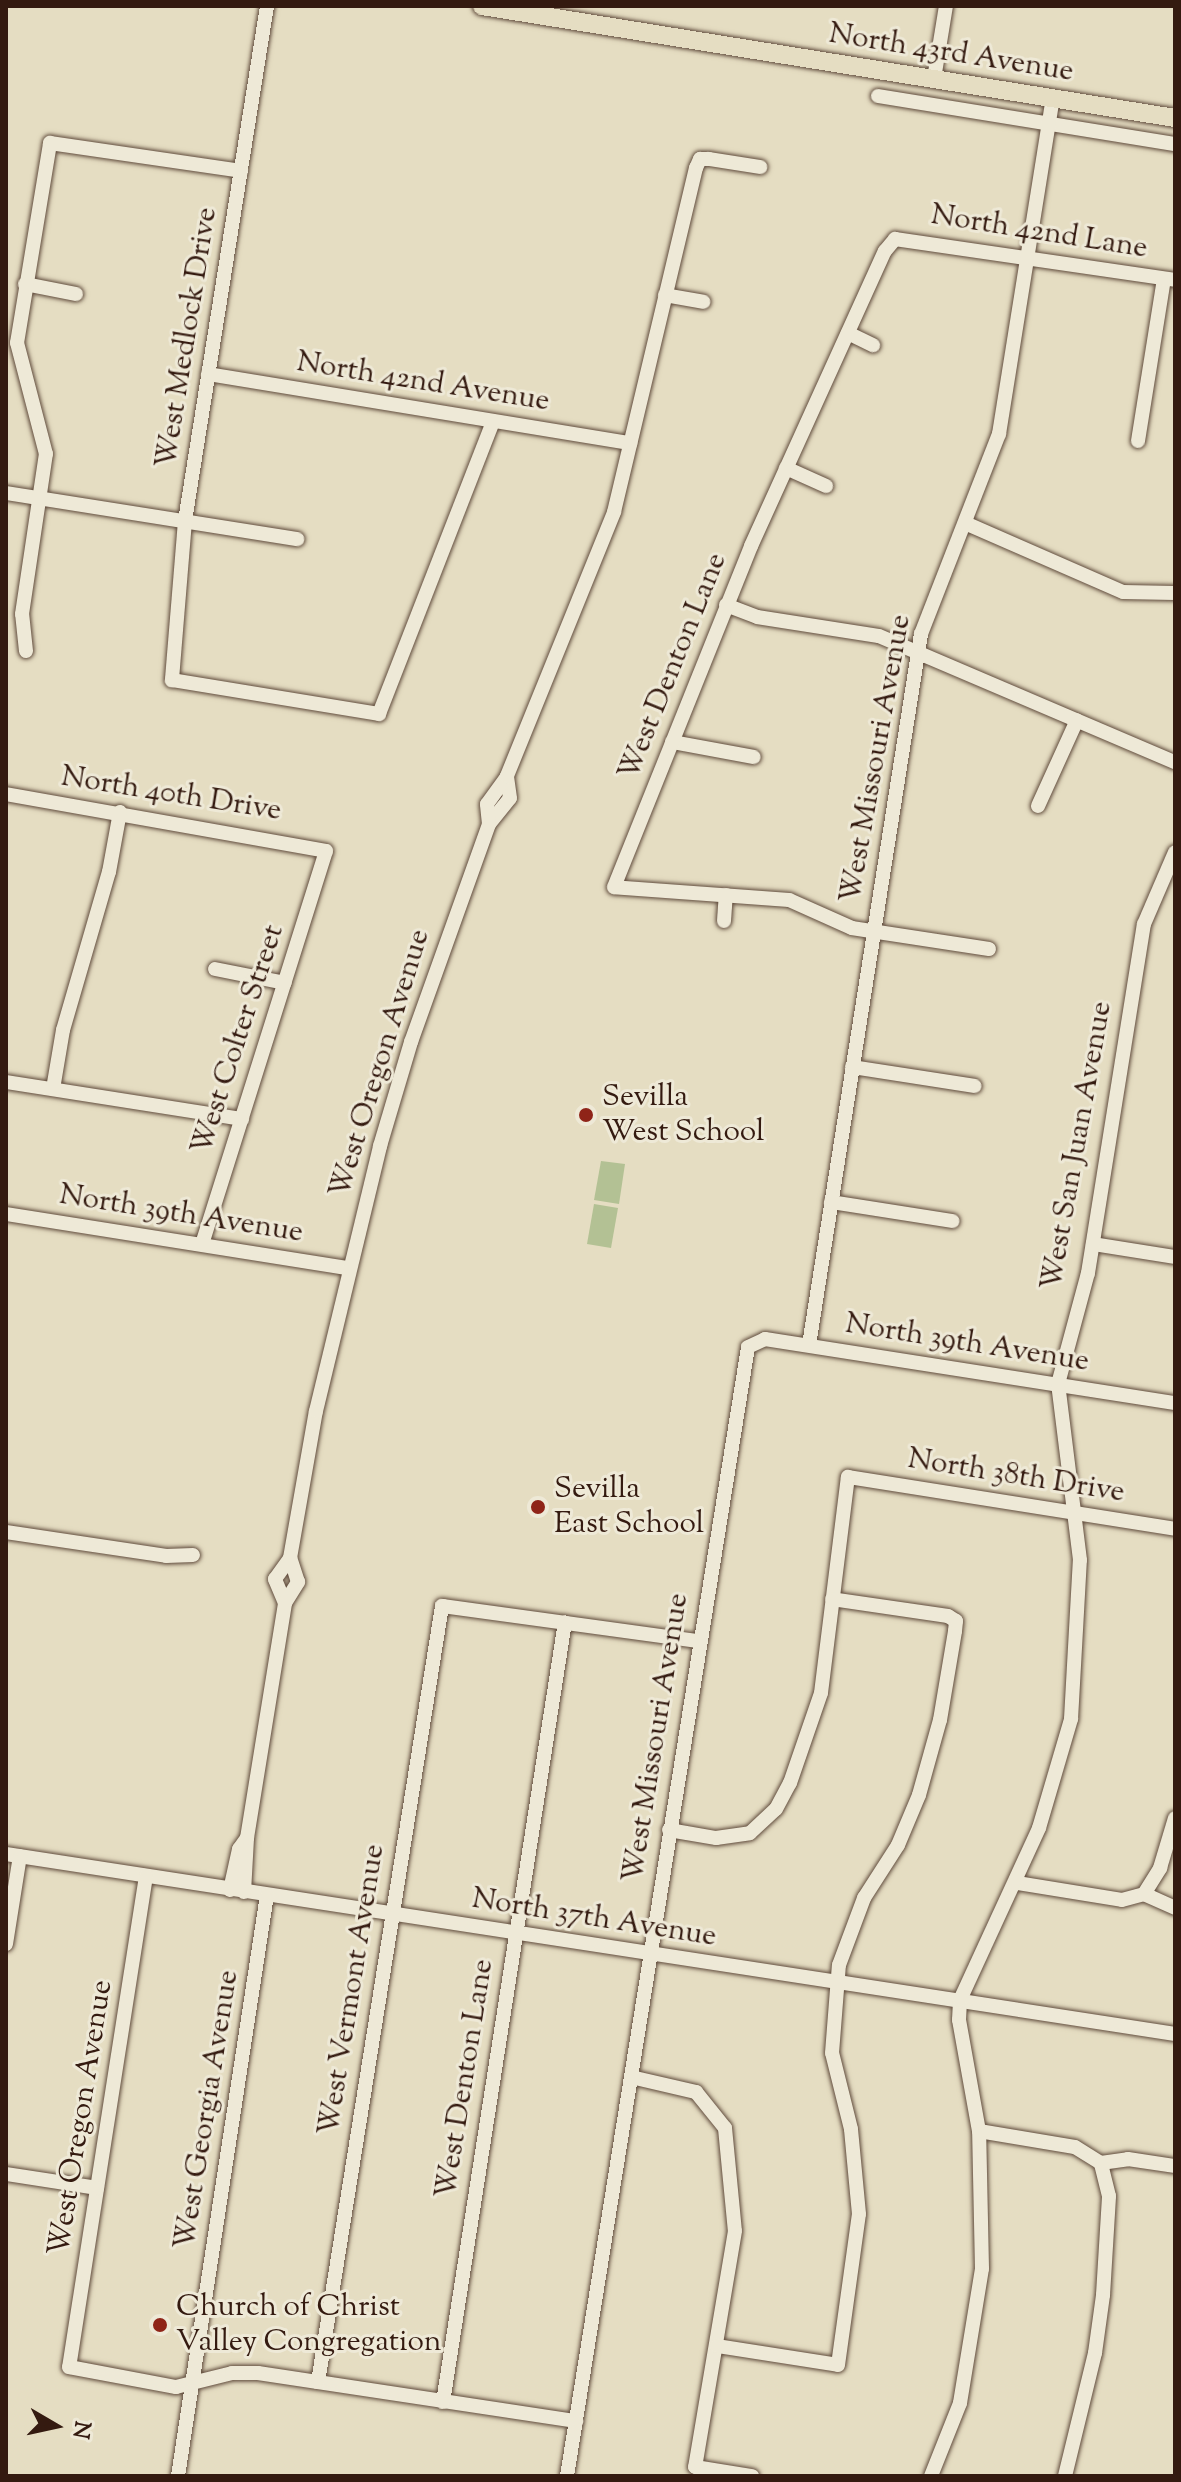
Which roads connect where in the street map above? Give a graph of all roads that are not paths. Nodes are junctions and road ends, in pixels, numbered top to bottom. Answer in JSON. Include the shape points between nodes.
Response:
{"nodes":[{"id":1,"x":267,"y":6,"type":"edge"},
{"id":2,"x":482,"y":6,"type":"edge"},
{"id":3,"x":946,"y":6,"type":"edge"},
{"id":4,"x":934,"y":79,"type":"junction"},
{"id":5,"x":878,"y":96,"type":"dead end"},
{"id":6,"x":1053,"y":98,"type":"junction"},
{"id":7,"x":1175,"y":118,"type":"edge"},
{"id":8,"x":1049,"y":124,"type":"junction"},
{"id":9,"x":1175,"y":144,"type":"edge"},
{"id":10,"x":760,"y":167,"type":"dead end"},
{"id":11,"x":241,"y":171,"type":"junction"},
{"id":12,"x":895,"y":239,"type":"joint"},
{"id":13,"x":1029,"y":257,"type":"junction"},
{"id":14,"x":1170,"y":280,"type":"edge"},
{"id":15,"x":25,"y":284,"type":"junction"},
{"id":16,"x":76,"y":294,"type":"dead end"},
{"id":17,"x":665,"y":295,"type":"junction"},
{"id":18,"x":703,"y":302,"type":"dead end"},
{"id":19,"x":848,"y":333,"type":"junction"},
{"id":20,"x":12,"y":341,"type":"edge"},
{"id":21,"x":873,"y":345,"type":"dead end"},
{"id":22,"x":208,"y":374,"type":"junction"},
{"id":23,"x":493,"y":421,"type":"junction"},
{"id":24,"x":61,"y":440,"type":"dead end"},
{"id":25,"x":43,"y":441,"type":"junction"},
{"id":26,"x":1138,"y":441,"type":"dead end"},
{"id":27,"x":630,"y":443,"type":"junction"},
{"id":28,"x":786,"y":468,"type":"junction"},
{"id":29,"x":826,"y":486,"type":"dead end"},
{"id":30,"x":6,"y":493,"type":"edge"},
{"id":31,"x":42,"y":499,"type":"junction"},
{"id":32,"x":185,"y":521,"type":"junction"},
{"id":33,"x":965,"y":523,"type":"junction"},
{"id":34,"x":297,"y":539,"type":"dead end"},
{"id":35,"x":1175,"y":593,"type":"edge"},
{"id":36,"x":1175,"y":600,"type":"edge"},
{"id":37,"x":726,"y":605,"type":"junction"},
{"id":38,"x":26,"y":651,"type":"dead end"},
{"id":39,"x":918,"y":651,"type":"junction"},
{"id":40,"x":1077,"y":720,"type":"junction"},
{"id":41,"x":672,"y":742,"type":"junction"},
{"id":42,"x":754,"y":757,"type":"dead end"},
{"id":43,"x":1175,"y":762,"type":"edge"},
{"id":44,"x":6,"y":794,"type":"edge"},
{"id":45,"x":1038,"y":806,"type":"dead end"},
{"id":46,"x":120,"y":812,"type":"junction"},
{"id":47,"x":326,"y":851,"type":"joint"},
{"id":48,"x":1175,"y":852,"type":"edge"},
{"id":49,"x":726,"y":895,"type":"junction"},
{"id":50,"x":724,"y":921,"type":"dead end"},
{"id":51,"x":874,"y":932,"type":"junction"},
{"id":52,"x":989,"y":949,"type":"dead end"},
{"id":53,"x":215,"y":969,"type":"dead end"},
{"id":54,"x":285,"y":983,"type":"junction"},
{"id":55,"x":852,"y":1067,"type":"junction"},
{"id":56,"x":6,"y":1082,"type":"edge"},
{"id":57,"x":975,"y":1086,"type":"dead end"},
{"id":58,"x":53,"y":1089,"type":"junction"},
{"id":59,"x":242,"y":1119,"type":"junction"},
{"id":60,"x":831,"y":1202,"type":"junction"},
{"id":61,"x":6,"y":1214,"type":"edge"},
{"id":62,"x":953,"y":1221,"type":"dead end"},
{"id":63,"x":202,"y":1244,"type":"junction"},
{"id":64,"x":1093,"y":1244,"type":"junction"},
{"id":65,"x":1175,"y":1257,"type":"edge"},
{"id":66,"x":348,"y":1268,"type":"junction"},
{"id":67,"x":751,"y":1343,"type":"joint"},
{"id":68,"x":809,"y":1345,"type":"junction"},
{"id":69,"x":1058,"y":1384,"type":"junction"},
{"id":70,"x":1175,"y":1403,"type":"edge"},
{"id":71,"x":1077,"y":1513,"type":"junction"},
{"id":72,"x":1175,"y":1529,"type":"edge"},
{"id":73,"x":6,"y":1532,"type":"edge"},
{"id":74,"x":193,"y":1555,"type":"dead end"},
{"id":75,"x":290,"y":1558,"type":"junction"},
{"id":76,"x":832,"y":1599,"type":"junction"},
{"id":77,"x":285,"y":1603,"type":"junction"},
{"id":78,"x":565,"y":1622,"type":"junction"},
{"id":79,"x":699,"y":1641,"type":"junction"},
{"id":80,"x":1175,"y":1818,"type":"edge"},
{"id":81,"x":669,"y":1830,"type":"junction"},
{"id":82,"x":13,"y":1855,"type":"edge"},
{"id":83,"x":146,"y":1876,"type":"junction"},
{"id":84,"x":1017,"y":1883,"type":"junction"},
{"id":85,"x":237,"y":1891,"type":"junction"},
{"id":86,"x":1144,"y":1894,"type":"junction"},
{"id":87,"x":267,"y":1895,"type":"junction"},
{"id":88,"x":1175,"y":1908,"type":"edge"},
{"id":89,"x":391,"y":1914,"type":"junction"},
{"id":90,"x":515,"y":1934,"type":"junction"},
{"id":91,"x":6,"y":1944,"type":"edge"},
{"id":92,"x":650,"y":1954,"type":"junction"},
{"id":93,"x":836,"y":1981,"type":"junction"},
{"id":94,"x":960,"y":2000,"type":"junction"},
{"id":95,"x":1175,"y":2034,"type":"edge"},
{"id":96,"x":631,"y":2077,"type":"junction"},
{"id":97,"x":979,"y":2131,"type":"junction"},
{"id":98,"x":1101,"y":2163,"type":"junction"},
{"id":99,"x":1175,"y":2166,"type":"edge"},
{"id":100,"x":6,"y":2174,"type":"edge"},
{"id":101,"x":97,"y":2188,"type":"junction"},
{"id":102,"x":717,"y":2346,"type":"junction"},
{"id":103,"x":318,"y":2382,"type":"junction"},
{"id":104,"x":191,"y":2387,"type":"junction"},
{"id":105,"x":443,"y":2402,"type":"junction"},
{"id":106,"x":576,"y":2421,"type":"junction"},
{"id":107,"x":178,"y":2476,"type":"edge"},
{"id":108,"x":567,"y":2476,"type":"edge"},
{"id":109,"x":752,"y":2476,"type":"edge"},
{"id":110,"x":931,"y":2476,"type":"edge"},
{"id":111,"x":1065,"y":2476,"type":"edge"}],
"edges":[{"from":1,"to":11,"type":"street","name":"West Medlock Drive"},
{"from":2,"to":4,"type":"main road","name":"North 43rd Avenue"},
{"from":3,"to":4,"type":"street"},
{"from":4,"to":6,"type":"main road","name":"North 43rd Avenue"},
{"from":5,"to":8,"type":"street","name":"North 43rd Avenue"},
{"from":6,"to":7,"type":"main road","name":"North 43rd Avenue"},
{"from":6,"to":8,"type":"street","name":"West Missouri Avenue"},
{"from":8,"to":9,"type":"street","name":"North 43rd Avenue"},
{"from":8,"to":13,"type":"street","name":"West Missouri Avenue"},
{"from":10,"to":17,"type":"street","name":"West Oregon Avenue","via":[[700,159]]},
{"from":11,"to":15,"type":"street","via":[[50,143]]},
{"from":11,"to":22,"type":"street","name":"West Medlock Drive"},
{"from":12,"to":13,"type":"street","name":"North 42nd Lane"},
{"from":12,"to":19,"type":"street","name":"West Denton Lane"},
{"from":13,"to":14,"type":"street","name":"North 42nd Lane"},
{"from":13,"to":33,"type":"street","name":"West Missouri Avenue","via":[[999,434]]},
{"from":14,"to":26,"type":"street"},
{"from":15,"to":16,"type":"street"},
{"from":15,"to":20,"type":"street"},
{"from":17,"to":18,"type":"street"},
{"from":17,"to":27,"type":"street","name":"West Oregon Avenue"},
{"from":19,"to":21,"type":"street"},
{"from":19,"to":28,"type":"street","name":"West Denton Lane"},
{"from":20,"to":25,"type":"street"},
{"from":22,"to":23,"type":"street","name":"North 42nd Avenue"},
{"from":22,"to":32,"type":"street","name":"West Medlock Drive"},
{"from":23,"to":27,"type":"street","name":"North 42nd Avenue"},
{"from":23,"to":32,"type":"street","name":"West Medlock Drive","via":[[379,714],[172,680]]},
{"from":24,"to":25,"type":"street"},
{"from":25,"to":31,"type":"street"},
{"from":27,"to":66,"type":"street","name":"West Oregon Avenue","via":[[614,512],[507,776],[487,804],[489,824],[411,1042]]},
{"from":28,"to":29,"type":"street"},
{"from":28,"to":37,"type":"street","name":"West Denton Lane"},
{"from":30,"to":31,"type":"street"},
{"from":31,"to":32,"type":"street"},
{"from":31,"to":38,"type":"street","via":[[22,614]]},
{"from":32,"to":34,"type":"street"},
{"from":33,"to":35,"type":"street","via":[[1123,592]]},
{"from":33,"to":39,"type":"street","name":"West Missouri Avenue","via":[[929,607]]},
{"from":35,"to":36,"type":"street"},
{"from":37,"to":39,"type":"street","via":[[757,617],[868,633]]},
{"from":37,"to":41,"type":"street","name":"West Denton Lane"},
{"from":39,"to":40,"type":"street"},
{"from":39,"to":51,"type":"street","name":"West Missouri Avenue"},
{"from":40,"to":43,"type":"street"},
{"from":40,"to":45,"type":"street"},
{"from":41,"to":42,"type":"street"},
{"from":41,"to":49,"type":"street","name":"West Denton Lane","via":[[614,887]]},
{"from":44,"to":46,"type":"street","name":"North 40th Drive"},
{"from":46,"to":47,"type":"street","name":"North 40th Drive"},
{"from":46,"to":58,"type":"street","via":[[109,872],[63,1030]]},
{"from":47,"to":54,"type":"street","name":"West Colter Street"},
{"from":48,"to":64,"type":"street","name":"West San Juan Avenue","via":[[1144,924]]},
{"from":49,"to":50,"type":"street"},
{"from":49,"to":51,"type":"street","via":[[797,901],[844,926]]},
{"from":51,"to":52,"type":"street"},
{"from":51,"to":55,"type":"street","name":"West Missouri Avenue"},
{"from":53,"to":54,"type":"street"},
{"from":54,"to":59,"type":"street","name":"West Colter Street"},
{"from":55,"to":57,"type":"street"},
{"from":55,"to":60,"type":"street","name":"West Missouri Avenue"},
{"from":56,"to":58,"type":"street"},
{"from":58,"to":59,"type":"street"},
{"from":59,"to":63,"type":"street","name":"West Colter Street"},
{"from":60,"to":62,"type":"street"},
{"from":60,"to":68,"type":"street","name":"West Missouri Avenue"},
{"from":61,"to":63,"type":"street","name":"North 39th Avenue"},
{"from":63,"to":66,"type":"street","name":"North 39th Avenue"},
{"from":64,"to":65,"type":"street"},
{"from":64,"to":69,"type":"street","name":"West San Juan Avenue"},
{"from":66,"to":75,"type":"street","name":"West Oregon Avenue"},
{"from":67,"to":68,"type":"street","name":"North 39th Avenue","via":[[765,1339]]},
{"from":67,"to":79,"type":"street","name":"West Missouri Avenue","via":[[743,1360]]},
{"from":68,"to":69,"type":"street","name":"North 39th Avenue"},
{"from":69,"to":70,"type":"street","name":"North 39th Avenue"},
{"from":69,"to":71,"type":"street","name":"West San Juan Avenue"},
{"from":71,"to":72,"type":"street","name":"North 38th Drive"},
{"from":71,"to":76,"type":"street","name":"North 38th Drive","via":[[848,1477]]},
{"from":71,"to":84,"type":"street","name":"West San Juan Avenue","via":[[1080,1608],[1071,1719],[1062,1761]]},
{"from":73,"to":74,"type":"street","via":[[166,1556]]},
{"from":75,"to":77,"type":"street","name":"West Oregon Avenue","via":[[299,1576]]},
{"from":75,"to":77,"type":"street","name":"West Oregon Avenue","via":[[275,1579]]},
{"from":76,"to":81,"type":"street","via":[[811,1731],[776,1809],[752,1839]]},
{"from":76,"to":93,"type":"street","via":[[956,1621],[940,1720],[919,1795],[845,1939]]},
{"from":77,"to":85,"type":"street","name":"West Oregon Avenue"},
{"from":78,"to":79,"type":"street"},
{"from":78,"to":89,"type":"street","name":"West Vermont Avenue","via":[[442,1606]]},
{"from":78,"to":90,"type":"street","name":"West Denton Lane"},
{"from":79,"to":81,"type":"street","name":"West Missouri Avenue"},
{"from":80,"to":86,"type":"street","via":[[1160,1868]]},
{"from":81,"to":92,"type":"street","name":"West Missouri Avenue"},
{"from":82,"to":83,"type":"street","name":"North 37th Avenue"},
{"from":82,"to":91,"type":"street"},
{"from":83,"to":85,"type":"street","name":"North 37th Avenue"},
{"from":83,"to":101,"type":"street","name":"West Oregon Avenue"},
{"from":84,"to":86,"type":"street","via":[[1122,1900]]},
{"from":84,"to":94,"type":"street","name":"West San Juan Avenue"},
{"from":85,"to":87,"type":"street","name":"North 37th Avenue"},
{"from":86,"to":88,"type":"street"},
{"from":87,"to":89,"type":"street","name":"North 37th Avenue"},
{"from":87,"to":104,"type":"street","name":"West Georgia Avenue"},
{"from":89,"to":90,"type":"street","name":"North 37th Avenue"},
{"from":89,"to":103,"type":"street","name":"West Vermont Avenue"},
{"from":90,"to":92,"type":"street","name":"North 37th Avenue"},
{"from":90,"to":105,"type":"street","name":"West Denton Lane"},
{"from":92,"to":93,"type":"street","name":"North 37th Avenue"},
{"from":92,"to":96,"type":"street","name":"West Missouri Avenue"},
{"from":93,"to":94,"type":"street","name":"North 37th Avenue"},
{"from":93,"to":102,"type":"street","via":[[832,2053],[851,2129],[859,2214],[838,2365]]},
{"from":94,"to":95,"type":"street","name":"North 37th Avenue"},
{"from":94,"to":97,"type":"street","name":"West San Juan Avenue","via":[[962,2045]]},
{"from":96,"to":102,"type":"street","via":[[712,2096],[725,2128],[734,2204]]},
{"from":96,"to":106,"type":"street","name":"West Missouri Avenue"},
{"from":97,"to":98,"type":"street","via":[[1075,2147]]},
{"from":97,"to":110,"type":"street","name":"West San Juan Avenue","via":[[979,2308],[960,2403]]},
{"from":98,"to":99,"type":"street","via":[[1128,2159]]},
{"from":98,"to":111,"type":"street","via":[[1109,2196],[1103,2295],[1095,2353]]},
{"from":100,"to":101,"type":"street"},
{"from":101,"to":104,"type":"street","name":"West Oregon Avenue","via":[[69,2367]]},
{"from":102,"to":109,"type":"street","via":[[695,2467]]},
{"from":103,"to":104,"type":"street","via":[[246,2372]]},
{"from":103,"to":105,"type":"street"},
{"from":104,"to":107,"type":"street","name":"West Georgia Avenue"},
{"from":105,"to":106,"type":"street"},
{"from":106,"to":108,"type":"street","name":"West Missouri Avenue"}]}
